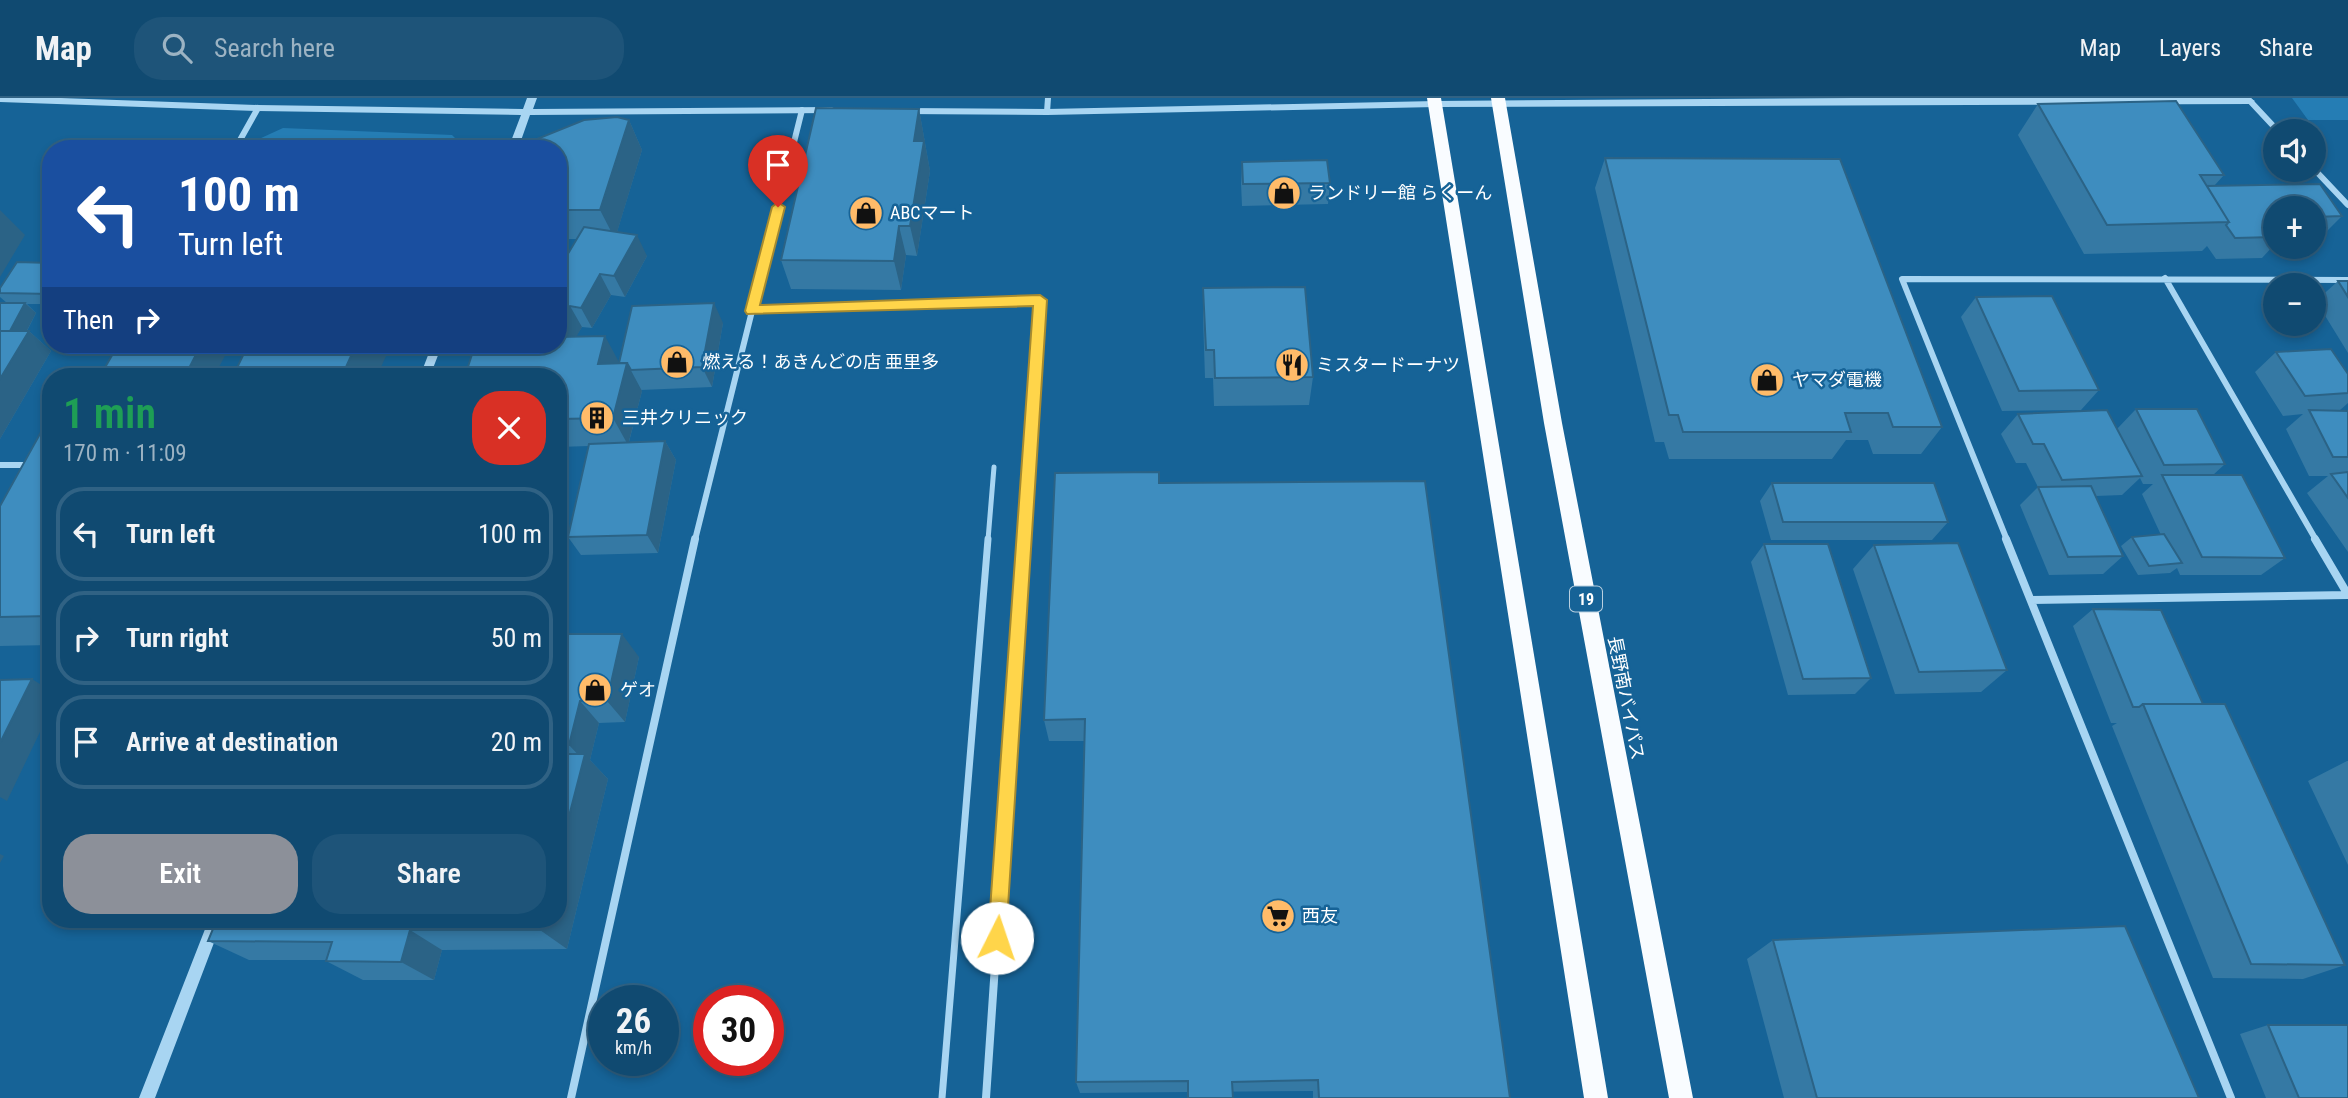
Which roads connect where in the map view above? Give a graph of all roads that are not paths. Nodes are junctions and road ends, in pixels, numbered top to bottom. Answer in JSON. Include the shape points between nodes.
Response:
{"nodes":[{"id":1,"x":532,"y":98,"type":"edge"},
{"id":2,"x":1048,"y":98,"type":"edge"},
{"id":3,"x":0,"y":99,"type":"edge"},
{"id":4,"x":2249,"y":99,"type":"edge"},
{"id":5,"x":1435,"y":101,"type":"edge"},
{"id":6,"x":1499,"y":102,"type":"edge"},
{"id":7,"x":258,"y":108,"type":"junction"},
{"id":8,"x":802,"y":110,"type":"junction"},
{"id":9,"x":842,"y":111,"type":"edge"},
{"id":10,"x":897,"y":111,"type":"edge"},
{"id":11,"x":527,"y":112,"type":"junction"},
{"id":12,"x":1046,"y":112,"type":"junction"},
{"id":13,"x":2267,"y":119,"type":"edge"},
{"id":14,"x":240,"y":140,"type":"edge"},
{"id":15,"x":516,"y":140,"type":"edge"},
{"id":16,"x":2326,"y":182,"type":"edge"},
{"id":17,"x":2348,"y":205,"type":"edge"},
{"id":18,"x":2165,"y":278,"type":"junction"},
{"id":19,"x":2348,"y":280,"type":"edge"},
{"id":20,"x":752,"y":311,"type":"junction"},
{"id":21,"x":0,"y":465,"type":"edge"},
{"id":22,"x":42,"y":465,"type":"edge"},
{"id":23,"x":994,"y":467,"type":"dead end"},
{"id":24,"x":2348,"y":595,"type":"edge"},
{"id":25,"x":2031,"y":600,"type":"junction"},
{"id":26,"x":213,"y":928,"type":"edge"},
{"id":27,"x":147,"y":1098,"type":"edge"},
{"id":28,"x":570,"y":1098,"type":"edge"},
{"id":29,"x":942,"y":1098,"type":"edge"},
{"id":30,"x":986,"y":1098,"type":"edge"},
{"id":31,"x":1597,"y":1098,"type":"edge"},
{"id":32,"x":1681,"y":1098,"type":"edge"},
{"id":33,"x":2231,"y":1098,"type":"edge"}],
"edges":[{"from":1,"to":11,"type":"street"},
{"from":2,"to":12,"type":"street"},
{"from":3,"to":7,"type":"street"},
{"from":4,"to":6,"type":"street"},
{"from":4,"to":13,"type":"street"},
{"from":5,"to":6,"type":"street"},
{"from":5,"to":12,"type":"street"},
{"from":5,"to":31,"type":"highway"},
{"from":6,"to":32,"type":"highway","name":"長野南バイパス","number":"19","via":[[1553,423]]},
{"from":7,"to":11,"type":"street"},
{"from":7,"to":14,"type":"street"},
{"from":8,"to":9,"type":"street"},
{"from":8,"to":11,"type":"street"},
{"from":8,"to":20,"type":"street"},
{"from":10,"to":12,"type":"street"},
{"from":11,"to":15,"type":"street"},
{"from":16,"to":17,"type":"street"},
{"from":18,"to":19,"type":"street"},
{"from":18,"to":24,"type":"street"},
{"from":18,"to":25,"type":"street","via":[[1902,279]]},
{"from":20,"to":28,"type":"street","via":[[711,466]]},
{"from":20,"to":30,"type":"street","via":[[1040,300]]},
{"from":21,"to":22,"type":"street"},
{"from":23,"to":29,"type":"street"},
{"from":24,"to":25,"type":"street"},
{"from":25,"to":33,"type":"street"},
{"from":26,"to":27,"type":"street"}]}
